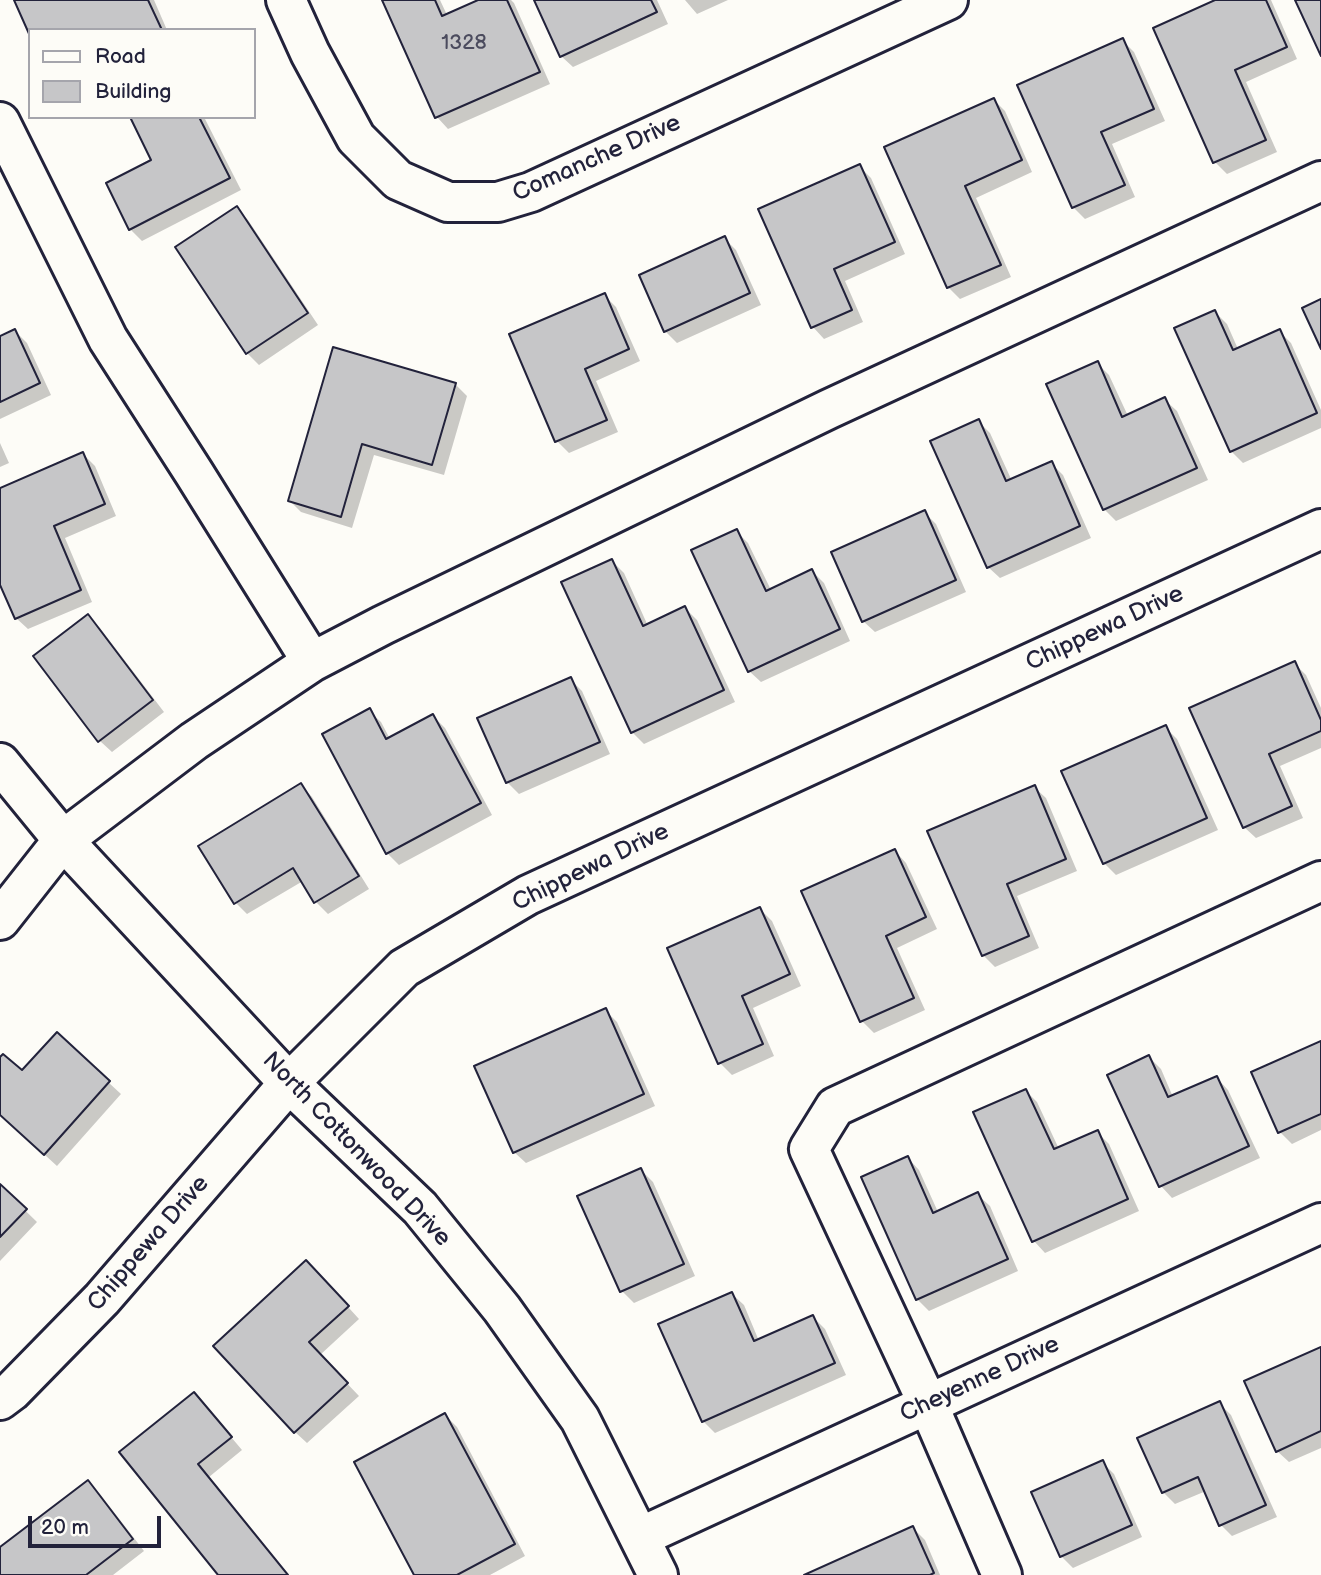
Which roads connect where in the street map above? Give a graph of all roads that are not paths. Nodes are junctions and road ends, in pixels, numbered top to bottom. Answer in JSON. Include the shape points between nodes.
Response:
{"nodes":[{"id":1,"x":286,"y":0,"type":"edge"},
{"id":2,"x":948,"y":0,"type":"edge"},
{"id":3,"x":0,"y":122,"type":"edge"},
{"id":4,"x":1321,"y":181,"type":"edge"},
{"id":5,"x":1321,"y":529,"type":"edge"},
{"id":6,"x":312,"y":662,"type":"junction"},
{"id":7,"x":0,"y":763,"type":"edge"},
{"id":8,"x":63,"y":840,"type":"junction"},
{"id":9,"x":1321,"y":881,"type":"edge"},
{"id":10,"x":0,"y":920,"type":"edge"},
{"id":11,"x":289,"y":1083,"type":"junction"},
{"id":12,"x":1321,"y":1223,"type":"edge"},
{"id":13,"x":0,"y":1400,"type":"edge"},
{"id":14,"x":928,"y":1404,"type":"junction"},
{"id":15,"x":640,"y":1537,"type":"junction"},
{"id":16,"x":657,"y":1575,"type":"edge"},
{"id":17,"x":1002,"y":1575,"type":"edge"}],
"edges":[{"from":1,"to":2,"type":"street","name":"Comanche Drive","via":[[356,138],[398,180],[448,202],[498,202],[531,192]]},
{"from":3,"to":6,"type":"street","via":[[108,339]]},
{"from":4,"to":6,"type":"street","via":[[829,409]]},
{"from":5,"to":11,"type":"street","name":"Chippewa Drive","via":[[528,895],[404,968]]},
{"from":6,"to":8,"type":"street","via":[[194,741]]},
{"from":7,"to":8,"type":"street","name":"North Cottonwood Drive"},
{"from":8,"to":10,"type":"street"},
{"from":8,"to":11,"type":"street","name":"North Cottonwood Drive"},
{"from":9,"to":14,"type":"street","via":[[835,1107],[809,1149]]},
{"from":11,"to":13,"type":"street","name":"Chippewa Drive","via":[[102,1299]]},
{"from":11,"to":15,"type":"street","name":"North Cottonwood Drive","via":[[420,1208],[502,1309],[580,1419]]},
{"from":12,"to":14,"type":"street","name":"Cheyenne Drive"},
{"from":14,"to":15,"type":"street","name":"Cheyenne Drive"},
{"from":14,"to":17,"type":"street"},
{"from":15,"to":16,"type":"street","name":"North Cottonwood Drive"}]}
